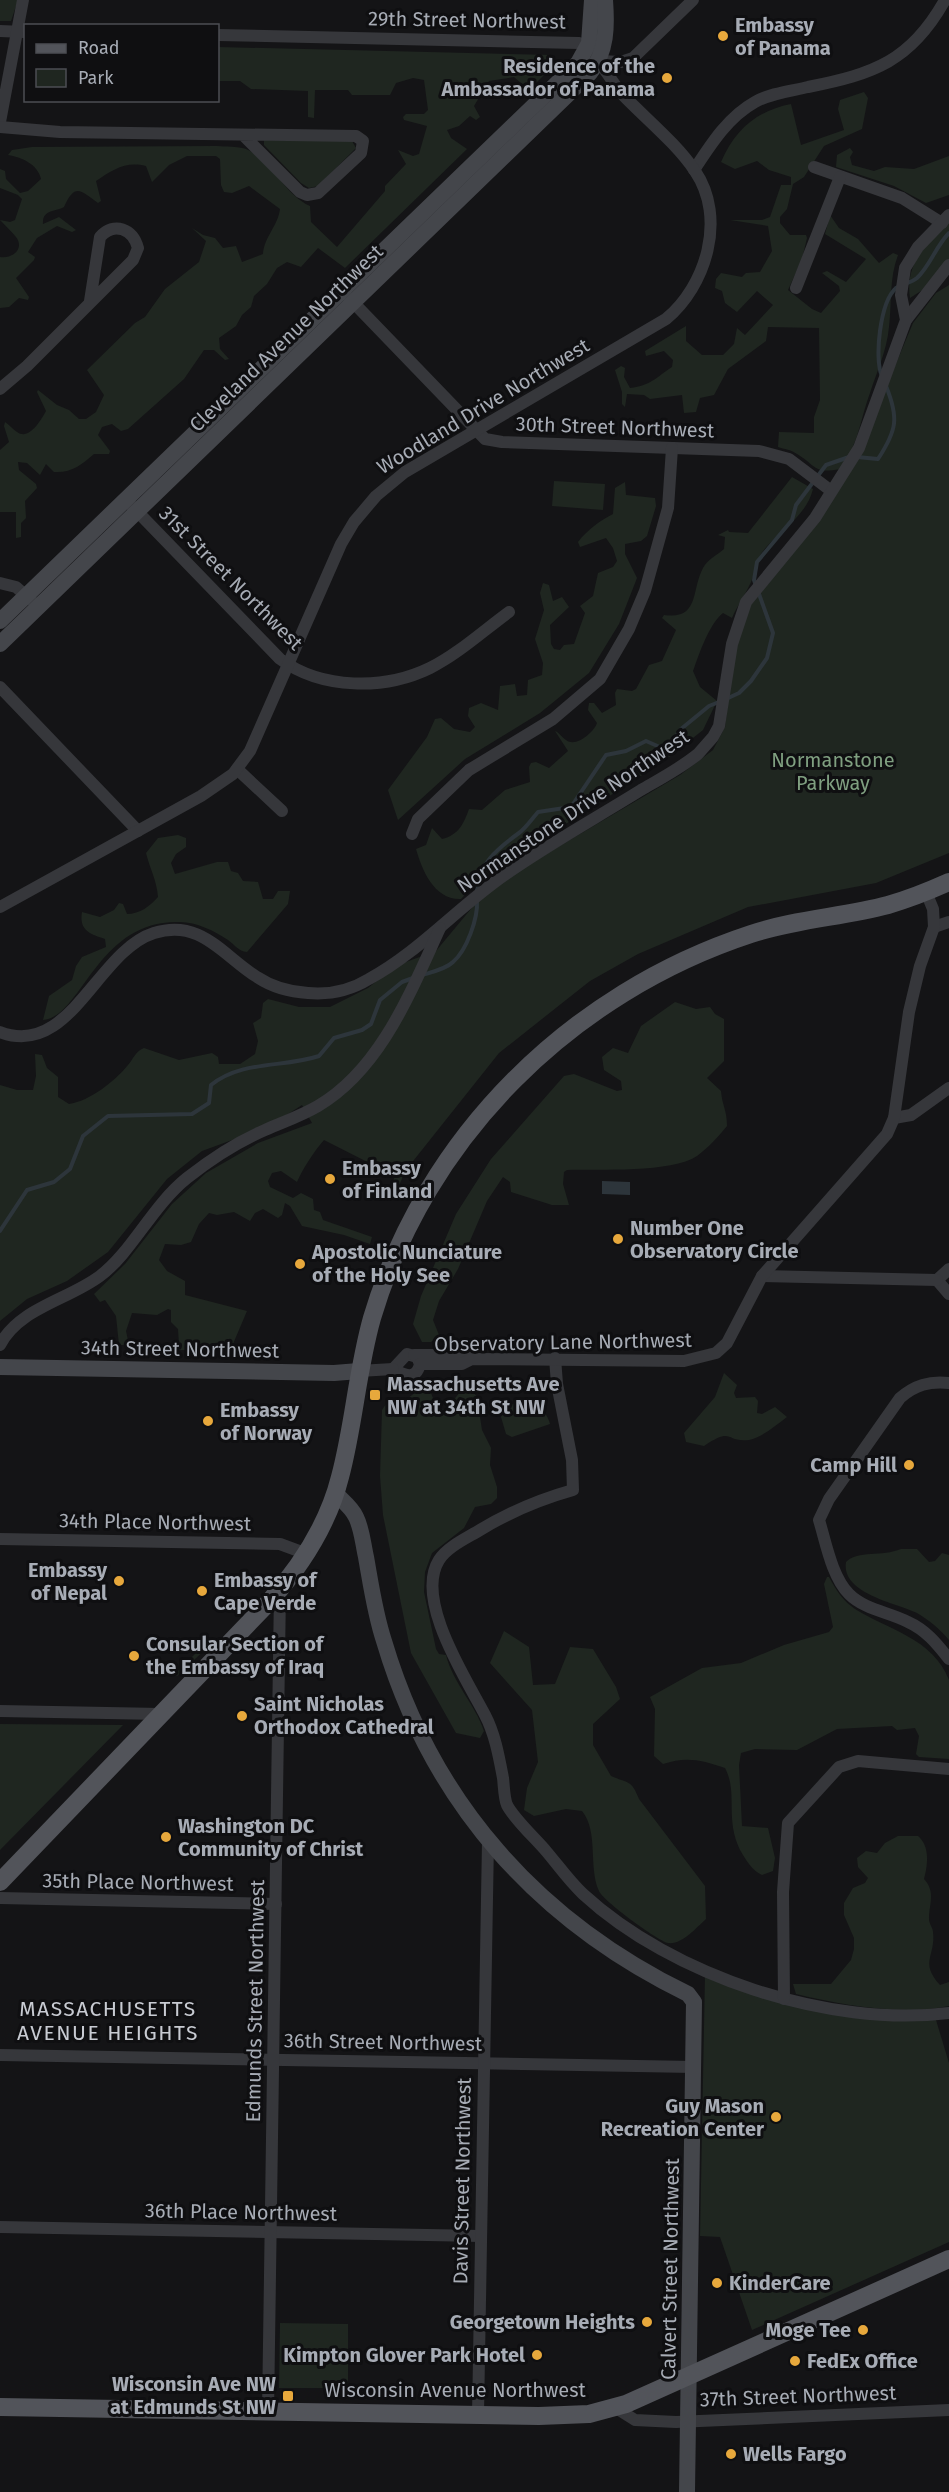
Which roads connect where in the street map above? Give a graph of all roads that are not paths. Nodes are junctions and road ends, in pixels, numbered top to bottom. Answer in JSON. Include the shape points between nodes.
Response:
{"nodes":[{"id":1,"x":22,"y":0,"type":"edge"},
{"id":2,"x":592,"y":0,"type":"edge"},
{"id":3,"x":606,"y":0,"type":"edge"},
{"id":4,"x":693,"y":0,"type":"edge"},
{"id":5,"x":945,"y":0,"type":"edge"},
{"id":6,"x":0,"y":31,"type":"edge"},
{"id":7,"x":22,"y":31,"type":"edge"},
{"id":8,"x":219,"y":35,"type":"edge"},
{"id":9,"x":593,"y":55,"type":"junction"},
{"id":10,"x":0,"y":122,"type":"edge"},
{"id":11,"x":0,"y":127,"type":"edge"},
{"id":12,"x":243,"y":135,"type":"junction"},
{"id":13,"x":814,"y":167,"type":"dead end"},
{"id":14,"x":694,"y":170,"type":"junction"},
{"id":15,"x":840,"y":177,"type":"junction"},
{"id":16,"x":945,"y":219,"type":"edge"},
{"id":17,"x":949,"y":265,"type":"edge"},
{"id":18,"x":796,"y":288,"type":"dead end"},
{"id":19,"x":348,"y":296,"type":"junction"},
{"id":20,"x":90,"y":301,"type":"junction"},
{"id":21,"x":906,"y":320,"type":"junction"},
{"id":22,"x":0,"y":389,"type":"edge"},
{"id":23,"x":234,"y":394,"type":"junction"},
{"id":24,"x":245,"y":407,"type":"junction"},
{"id":25,"x":476,"y":431,"type":"junction"},
{"id":26,"x":672,"y":448,"type":"junction"},
{"id":27,"x":830,"y":490,"type":"junction"},
{"id":28,"x":131,"y":505,"type":"junction"},
{"id":29,"x":0,"y":584,"type":"edge"},
{"id":30,"x":33,"y":601,"type":"junction"},
{"id":31,"x":509,"y":612,"type":"dead end"},
{"id":32,"x":0,"y":621,"type":"edge"},
{"id":33,"x":0,"y":644,"type":"edge"},
{"id":34,"x":288,"y":665,"type":"junction"},
{"id":35,"x":0,"y":687,"type":"edge"},
{"id":36,"x":237,"y":769,"type":"junction"},
{"id":37,"x":282,"y":811,"type":"dead end"},
{"id":38,"x":138,"y":831,"type":"junction"},
{"id":39,"x":412,"y":834,"type":"dead end"},
{"id":40,"x":948,"y":885,"type":"edge"},
{"id":41,"x":926,"y":892,"type":"junction"},
{"id":42,"x":0,"y":907,"type":"edge"},
{"id":43,"x":949,"y":922,"type":"edge"},
{"id":44,"x":442,"y":925,"type":"junction"},
{"id":45,"x":934,"y":927,"type":"junction"},
{"id":46,"x":0,"y":1032,"type":"edge"},
{"id":47,"x":949,"y":1088,"type":"edge"},
{"id":48,"x":894,"y":1118,"type":"junction"},
{"id":49,"x":949,"y":1269,"type":"edge"},
{"id":50,"x":762,"y":1276,"type":"junction"},
{"id":51,"x":937,"y":1280,"type":"junction"},
{"id":52,"x":949,"y":1294,"type":"edge"},
{"id":53,"x":0,"y":1345,"type":"edge"},
{"id":54,"x":555,"y":1358,"type":"junction"},
{"id":55,"x":417,"y":1360,"type":"junction"},
{"id":56,"x":0,"y":1367,"type":"edge"},
{"id":57,"x":393,"y":1369,"type":"junction"},
{"id":58,"x":359,"y":1371,"type":"junction"},
{"id":59,"x":949,"y":1383,"type":"edge"},
{"id":60,"x":336,"y":1494,"type":"junction"},
{"id":61,"x":0,"y":1539,"type":"edge"},
{"id":62,"x":307,"y":1554,"type":"junction"},
{"id":63,"x":280,"y":1590,"type":"junction"},
{"id":64,"x":949,"y":1659,"type":"edge"},
{"id":65,"x":0,"y":1711,"type":"edge"},
{"id":66,"x":161,"y":1714,"type":"junction"},
{"id":67,"x":949,"y":1769,"type":"edge"},
{"id":68,"x":488,"y":1841,"type":"junction"},
{"id":69,"x":0,"y":1882,"type":"edge"},
{"id":70,"x":0,"y":1898,"type":"edge"},
{"id":71,"x":276,"y":1904,"type":"junction"},
{"id":72,"x":784,"y":1999,"type":"junction"},
{"id":73,"x":949,"y":2013,"type":"edge"},
{"id":74,"x":0,"y":2055,"type":"edge"},
{"id":75,"x":273,"y":2060,"type":"junction"},
{"id":76,"x":484,"y":2064,"type":"junction"},
{"id":77,"x":694,"y":2067,"type":"junction"},
{"id":78,"x":0,"y":2227,"type":"edge"},
{"id":79,"x":270,"y":2232,"type":"junction"},
{"id":80,"x":481,"y":2236,"type":"junction"},
{"id":81,"x":949,"y":2259,"type":"edge"},
{"id":82,"x":689,"y":2376,"type":"junction"},
{"id":83,"x":0,"y":2407,"type":"edge"},
{"id":84,"x":616,"y":2408,"type":"junction"},
{"id":85,"x":949,"y":2410,"type":"edge"},
{"id":86,"x":268,"y":2412,"type":"junction"},
{"id":87,"x":478,"y":2415,"type":"junction"},
{"id":88,"x":688,"y":2420,"type":"junction"},
{"id":89,"x":687,"y":2492,"type":"edge"}],
"edges":[{"from":1,"to":7,"type":"street"},
{"from":2,"to":9,"type":"main road"},
{"from":3,"to":9,"type":"main road","via":[[606,33]]},
{"from":4,"to":9,"type":"street","name":"29th Street Northwest","via":[[633,58],[621,62]]},
{"from":5,"to":14,"type":"street","via":[[919,39],[882,67],[856,77],[774,94],[749,106],[722,130]]},
{"from":6,"to":7,"type":"street"},
{"from":7,"to":10,"type":"street"},
{"from":8,"to":9,"type":"street","name":"29th Street Northwest","via":[[569,41],[582,44]]},
{"from":9,"to":14,"type":"street","via":[[617,88]]},
{"from":9,"to":19,"type":"main road","name":"Cleveland Avenue Northwest","via":[[582,81],[508,141]]},
{"from":11,"to":12,"type":"street","via":[[50,132]]},
{"from":12,"to":12,"type":"street","via":[[307,195],[318,193],[364,147],[356,136]]},
{"from":13,"to":15,"type":"street"},
{"from":14,"to":25,"type":"street","name":"Woodland Drive Northwest","via":[[705,195],[709,232],[703,268],[687,298],[659,324]]},
{"from":15,"to":16,"type":"street","via":[[902,198]]},
{"from":15,"to":18,"type":"street"},
{"from":16,"to":21,"type":"street","via":[[918,247],[905,268],[902,295]]},
{"from":17,"to":21,"type":"street"},
{"from":19,"to":23,"type":"main road","name":"Cleveland Avenue Northwest"},
{"from":19,"to":24,"type":"main road","name":"Cleveland Avenue Northwest"},
{"from":19,"to":25,"type":"street","name":"30th Street Northwest"},
{"from":20,"to":20,"type":"street","via":[[137,254],[136,242],[127,230],[113,229],[100,237]]},
{"from":20,"to":22,"type":"street"},
{"from":21,"to":27,"type":"street","name":"Normanstone Drive Northwest","via":[[859,448]]},
{"from":23,"to":24,"type":"main road"},
{"from":23,"to":28,"type":"main road","name":"Cleveland Avenue Northwest"},
{"from":24,"to":28,"type":"main road","name":"Cleveland Avenue Northwest"},
{"from":25,"to":26,"type":"street","name":"30th Street Northwest","via":[[485,439],[502,442]]},
{"from":25,"to":34,"type":"street","name":"Woodland Drive Northwest","via":[[405,472],[364,508],[337,552]]},
{"from":26,"to":27,"type":"street","name":"30th Street Northwest","via":[[777,454]]},
{"from":26,"to":39,"type":"street","via":[[669,501],[642,599],[600,679],[553,719],[469,770],[418,819]]},
{"from":27,"to":44,"type":"street","name":"Normanstone Drive Northwest","via":[[815,518],[746,602],[736,630],[725,700],[713,737],[692,759],[529,859]]},
{"from":28,"to":30,"type":"main road","name":"Cleveland Avenue Northwest"},
{"from":28,"to":34,"type":"street","name":"31st Street Northwest"},
{"from":29,"to":30,"type":"street","via":[[14,586]]},
{"from":30,"to":32,"type":"main road","name":"Cleveland Avenue Northwest"},
{"from":30,"to":33,"type":"main road","name":"Cleveland Avenue Northwest"},
{"from":31,"to":34,"type":"street","name":"31st Street Northwest","via":[[437,664],[398,679],[341,682]]},
{"from":34,"to":36,"type":"street","name":"Woodland Drive Northwest","via":[[250,751]]},
{"from":35,"to":38,"type":"street"},
{"from":36,"to":37,"type":"street"},
{"from":36,"to":38,"type":"street","name":"Woodland Drive Northwest","via":[[209,792]]},
{"from":38,"to":42,"type":"street","name":"Woodland Drive Northwest"},
{"from":40,"to":41,"type":"main road"},
{"from":41,"to":45,"type":"street","via":[[933,909]]},
{"from":41,"to":58,"type":"main road","via":[[888,905],[783,925],[698,955],[613,999],[547,1048],[490,1105],[433,1182],[393,1258]]},
{"from":43,"to":45,"type":"street"},
{"from":44,"to":46,"type":"street","name":"Normanstone Drive Northwest","via":[[368,980],[346,990],[317,994],[286,990],[265,982],[206,938],[179,930],[159,932],[131,944],[51,1029],[27,1036]]},
{"from":44,"to":53,"type":"street","via":[[416,981],[367,1063],[347,1086],[319,1105],[246,1139],[203,1166],[163,1200],[104,1273],[28,1316]]},
{"from":45,"to":48,"type":"street","name":"Observatory Lane Northwest","via":[[909,1012]]},
{"from":47,"to":48,"type":"street","via":[[911,1115]]},
{"from":48,"to":50,"type":"street","name":"Observatory Lane Northwest","via":[[875,1149]]},
{"from":49,"to":51,"type":"street"},
{"from":50,"to":51,"type":"street"},
{"from":50,"to":54,"type":"street","name":"Observatory Lane Northwest","via":[[735,1332],[716,1353],[684,1360]]},
{"from":51,"to":52,"type":"street"},
{"from":54,"to":55,"type":"street","name":"Observatory Lane Northwest","via":[[472,1359],[463,1355]]},
{"from":54,"to":72,"type":"street","via":[[572,1460],[573,1490],[495,1521],[439,1560],[432,1590],[444,1635],[462,1677],[486,1717],[499,1755],[507,1805],[583,1893],[641,1937],[692,1965],[746,1989]]},
{"from":55,"to":57,"type":"street","name":"Observatory Lane Northwest","via":[[403,1356]]},
{"from":55,"to":57,"type":"street","name":"Observatory Lane Northwest","via":[[416,1374],[409,1376]]},
{"from":56,"to":58,"type":"main road","name":"34th Street Northwest"},
{"from":57,"to":58,"type":"street","name":"Observatory Lane Northwest"},
{"from":58,"to":60,"type":"main road"},
{"from":59,"to":64,"type":"street","via":[[924,1383],[900,1398],[829,1499],[819,1520],[837,1574],[849,1594],[870,1608],[909,1622],[930,1635]]},
{"from":60,"to":62,"type":"main road"},
{"from":60,"to":68,"type":"main road","via":[[359,1523],[382,1638],[410,1712],[443,1775]]},
{"from":61,"to":62,"type":"street","name":"34th Place Northwest","via":[[280,1544]]},
{"from":62,"to":63,"type":"main road"},
{"from":63,"to":66,"type":"main road"},
{"from":63,"to":71,"type":"street","name":"Edmunds Street Northwest"},
{"from":65,"to":66,"type":"street"},
{"from":66,"to":69,"type":"main road"},
{"from":67,"to":72,"type":"street","via":[[858,1761],[839,1767],[788,1823],[783,1892]]},
{"from":68,"to":76,"type":"street","name":"Davis Street Northwest"},
{"from":68,"to":77,"type":"main road","name":"Calvert Street Northwest","via":[[561,1914],[622,1959],[688,1994],[695,2010]]},
{"from":70,"to":71,"type":"street","name":"35th Place Northwest"},
{"from":71,"to":75,"type":"street","name":"Edmunds Street Northwest"},
{"from":72,"to":73,"type":"street","via":[[872,2013]]},
{"from":74,"to":75,"type":"street","name":"36th Street Northwest"},
{"from":75,"to":76,"type":"street","name":"36th Street Northwest"},
{"from":75,"to":79,"type":"street","name":"Edmunds Street Northwest"},
{"from":76,"to":77,"type":"street","name":"36th Street Northwest"},
{"from":76,"to":80,"type":"street","name":"Davis Street Northwest"},
{"from":77,"to":82,"type":"main road","name":"Calvert Street Northwest"},
{"from":78,"to":79,"type":"street","name":"36th Place Northwest"},
{"from":79,"to":80,"type":"street","name":"36th Place Northwest"},
{"from":79,"to":86,"type":"street","name":"Edmunds Street Northwest"},
{"from":80,"to":87,"type":"street","name":"Davis Street Northwest"},
{"from":81,"to":82,"type":"main road","name":"Wisconsin Avenue Northwest"},
{"from":82,"to":84,"type":"main road","name":"Wisconsin Avenue Northwest"},
{"from":82,"to":88,"type":"main road","name":"Calvert Street Northwest"},
{"from":83,"to":86,"type":"main road","name":"Wisconsin Avenue Northwest"},
{"from":84,"to":87,"type":"main road","name":"Wisconsin Avenue Northwest","via":[[573,2415]]},
{"from":84,"to":88,"type":"street","name":"37th Street Northwest","via":[[635,2420]]},
{"from":85,"to":88,"type":"street","name":"37th Street Northwest"},
{"from":86,"to":87,"type":"main road","name":"Wisconsin Avenue Northwest"},
{"from":88,"to":89,"type":"main road","name":"Calvert Street Northwest"}]}
